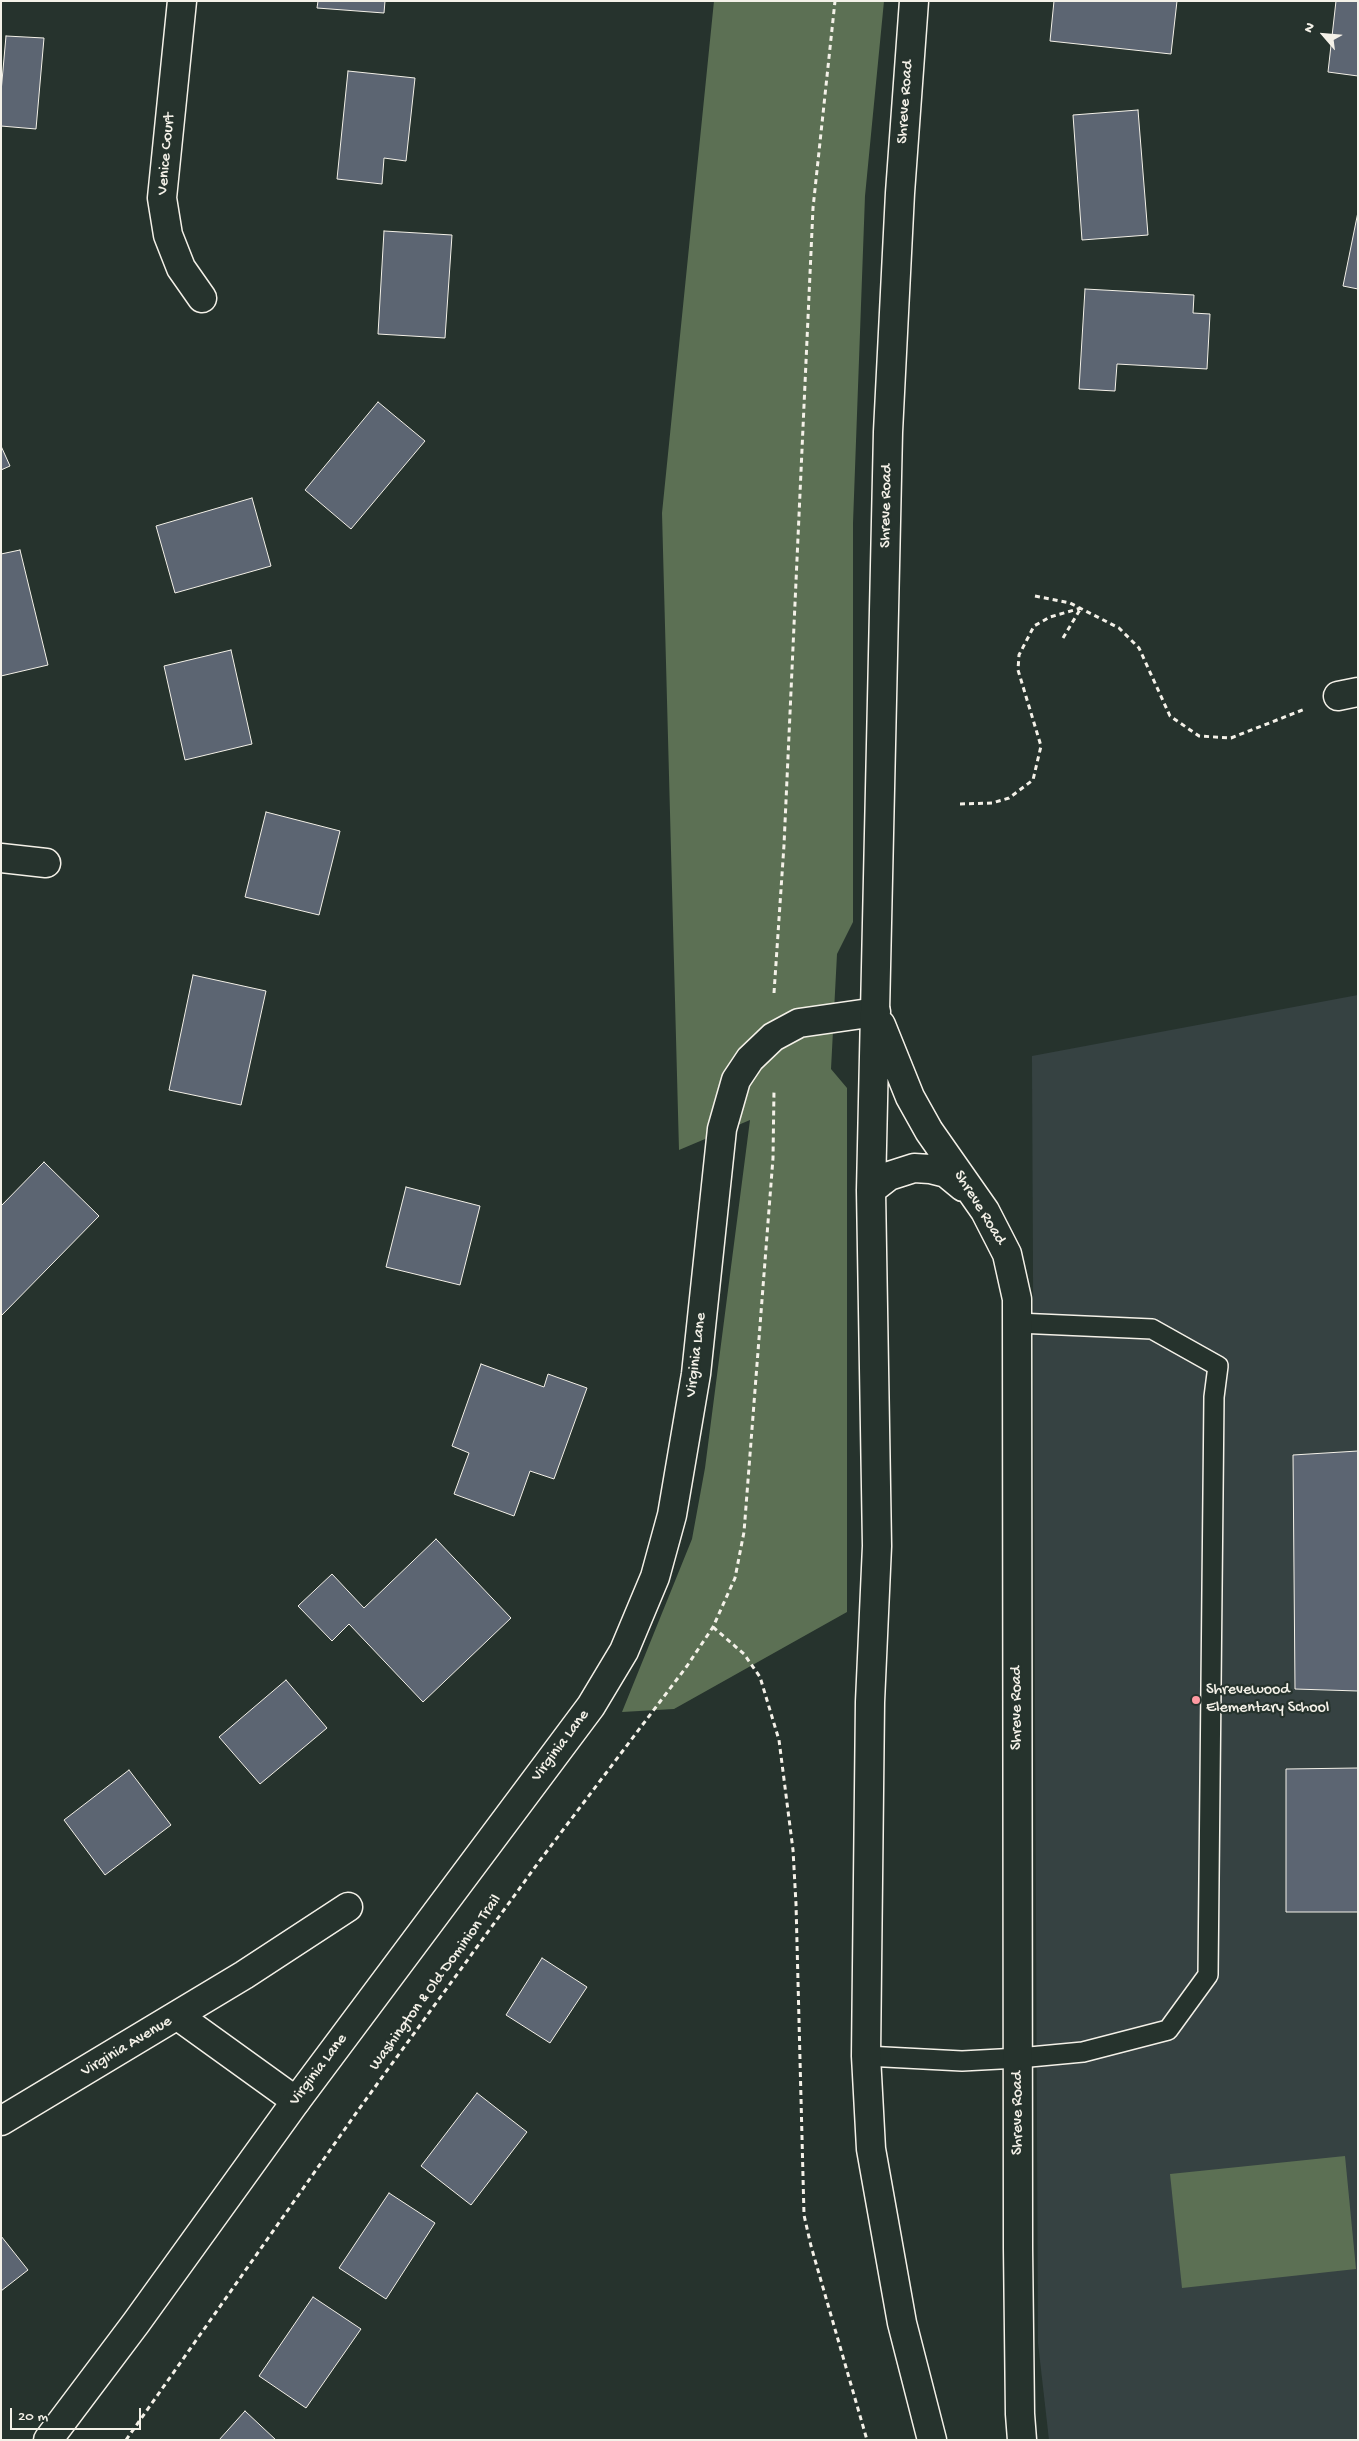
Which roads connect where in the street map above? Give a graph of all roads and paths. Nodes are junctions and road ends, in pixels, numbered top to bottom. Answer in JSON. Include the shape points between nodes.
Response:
{"nodes":[{"id":1,"x":182,"y":1,"type":"edge"},
{"id":2,"x":835,"y":1,"type":"edge"},
{"id":3,"x":914,"y":1,"type":"edge"},
{"id":4,"x":202,"y":298,"type":"dead end"},
{"id":5,"x":1035,"y":596,"type":"dead end"},
{"id":6,"x":1081,"y":608,"type":"junction"},
{"id":7,"x":1063,"y":638,"type":"dead end"},
{"id":8,"x":1348,"y":694,"type":"edge"},
{"id":9,"x":960,"y":804,"type":"dead end"},
{"id":10,"x":1,"y":858,"type":"edge"},
{"id":11,"x":46,"y":863,"type":"dead end"},
{"id":12,"x":876,"y":1012,"type":"junction"},
{"id":13,"x":773,"y":1037,"type":"junction"},
{"id":14,"x":872,"y":1190,"type":"junction"},
{"id":15,"x":970,"y":1193,"type":"junction"},
{"id":16,"x":1017,"y":1323,"type":"junction"},
{"id":17,"x":713,"y":1627,"type":"junction"},
{"id":18,"x":348,"y":1907,"type":"dead end"},
{"id":19,"x":178,"y":2016,"type":"junction"},
{"id":20,"x":866,"y":2056,"type":"junction"},
{"id":21,"x":1019,"y":2058,"type":"junction"},
{"id":22,"x":296,"y":2101,"type":"junction"},
{"id":23,"x":1,"y":2121,"type":"edge"},
{"id":24,"x":48,"y":2440,"type":"edge"},
{"id":25,"x":126,"y":2440,"type":"edge"},
{"id":26,"x":867,"y":2440,"type":"edge"},
{"id":27,"x":932,"y":2440,"type":"edge"},
{"id":28,"x":1022,"y":2440,"type":"edge"}],
"edges":[{"from":1,"to":4,"type":"main road","name":"Venice Court","via":[[162,198],[168,235],[181,268]]},
{"from":2,"to":13,"type":"path","name":"Washington & Old Dominion Trail","via":[[813,208]]},
{"from":3,"to":12,"type":"main road","name":"Shreve Road","via":[[888,432]]},
{"from":5,"to":6,"type":"path"},
{"from":6,"to":7,"type":"path"},
{"from":6,"to":8,"type":"path","via":[[1119,628],[1139,648],[1170,716],[1198,736],[1231,738]]},
{"from":6,"to":9,"type":"path","via":[[1050,617],[1034,626],[1019,655],[1018,670],[1041,746],[1032,780],[1009,798],[992,803]]},
{"from":10,"to":11,"type":"main road"},
{"from":12,"to":13,"type":"main road","name":"Virginia Lane","via":[[799,1023]]},
{"from":12,"to":14,"type":"main road","name":"Shreve Road"},
{"from":12,"to":15,"type":"main road","name":"Shreve Road","via":[[910,1098]]},
{"from":13,"to":17,"type":"path","name":"Washington & Old Dominion Trail","via":[[772,1158],[744,1532],[735,1578]]},
{"from":13,"to":22,"type":"main road","name":"Virginia Lane","via":[[750,1059],[736,1080],[727,1107],[696,1374],[672,1514],[655,1577],[624,1651],[591,1706]]},
{"from":14,"to":15,"type":"main road","via":[[888,1176],[914,1168],[946,1173]]},
{"from":14,"to":20,"type":"main road","name":"Shreve Road","via":[[877,1546],[870,1702]]},
{"from":15,"to":16,"type":"main road","name":"Shreve Road","via":[[985,1211],[1007,1254],[1018,1298]]},
{"from":16,"to":21,"type":"main road","name":"Shreve Road"},
{"from":16,"to":21,"type":"lane","via":[[1152,1329],[1218,1366],[1214,1397],[1208,1975],[1168,2030],[1083,2052]]},
{"from":17,"to":25,"type":"path","name":"Washington & Old Dominion Trail","via":[[359,2109]]},
{"from":17,"to":26,"type":"path","via":[[744,1654],[760,1677],[779,1740],[796,1904],[804,2215]]},
{"from":18,"to":19,"type":"main road"},
{"from":19,"to":22,"type":"main road","name":"Virginia Avenue"},
{"from":19,"to":23,"type":"main road","name":"Virginia Avenue"},
{"from":20,"to":21,"type":"lane","via":[[962,2060]]},
{"from":20,"to":27,"type":"main road","name":"Shreve Road","via":[[870,2149],[902,2323]]},
{"from":21,"to":28,"type":"main road","name":"Shreve Road"},
{"from":22,"to":24,"type":"main road","name":"Virginia Lane"}]}
